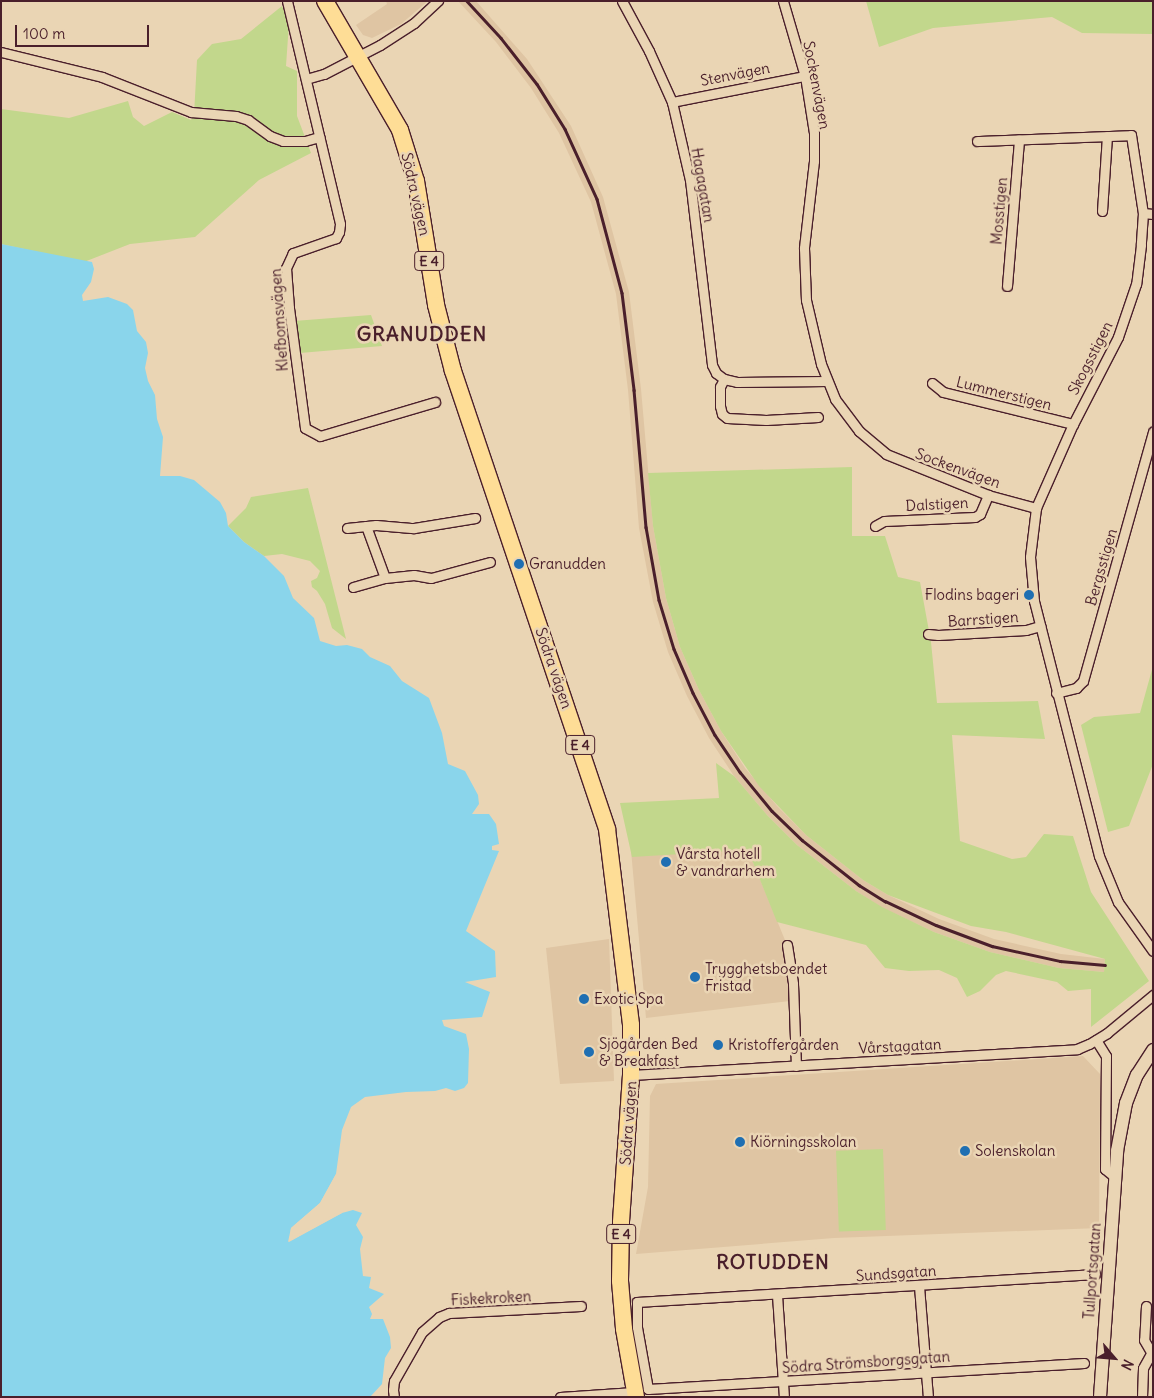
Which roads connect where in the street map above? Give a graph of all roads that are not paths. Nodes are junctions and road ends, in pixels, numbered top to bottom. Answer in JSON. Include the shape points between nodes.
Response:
{"nodes":[{"id":1,"x":287,"y":1,"type":"edge"},
{"id":2,"x":325,"y":1,"type":"edge"},
{"id":3,"x":438,"y":1,"type":"edge"},
{"id":4,"x":622,"y":1,"type":"edge"},
{"id":5,"x":783,"y":1,"type":"edge"},
{"id":6,"x":1,"y":52,"type":"edge"},
{"id":7,"x":358,"y":57,"type":"junction"},
{"id":8,"x":805,"y":76,"type":"junction"},
{"id":9,"x":306,"y":79,"type":"junction"},
{"id":10,"x":672,"y":102,"type":"junction"},
{"id":11,"x":318,"y":136,"type":"junction"},
{"id":12,"x":1106,"y":136,"type":"junction"},
{"id":13,"x":1019,"y":139,"type":"junction"},
{"id":14,"x":977,"y":142,"type":"dead end"},
{"id":15,"x":1102,"y":211,"type":"dead end"},
{"id":16,"x":1143,"y":213,"type":"junction"},
{"id":17,"x":1153,"y":214,"type":"edge"},
{"id":18,"x":1007,"y":286,"type":"dead end"},
{"id":19,"x":724,"y":379,"type":"junction"},
{"id":20,"x":827,"y":381,"type":"junction"},
{"id":21,"x":932,"y":383,"type":"dead end"},
{"id":22,"x":436,"y":402,"type":"dead end"},
{"id":23,"x":818,"y":416,"type":"dead end"},
{"id":24,"x":1073,"y":424,"type":"junction"},
{"id":25,"x":1153,"y":432,"type":"edge"},
{"id":26,"x":988,"y":495,"type":"junction"},
{"id":27,"x":1036,"y":508,"type":"junction"},
{"id":28,"x":475,"y":518,"type":"dead end"},
{"id":29,"x":366,"y":526,"type":"junction"},
{"id":30,"x":875,"y":526,"type":"dead end"},
{"id":31,"x":348,"y":528,"type":"dead end"},
{"id":32,"x":490,"y":562,"type":"dead end"},
{"id":33,"x":385,"y":578,"type":"junction"},
{"id":34,"x":353,"y":587,"type":"dead end"},
{"id":35,"x":1040,"y":626,"type":"junction"},
{"id":36,"x":928,"y":634,"type":"dead end"},
{"id":37,"x":1056,"y":693,"type":"junction"},
{"id":38,"x":787,"y":945,"type":"dead end"},
{"id":39,"x":1153,"y":951,"type":"edge"},
{"id":40,"x":1153,"y":994,"type":"edge"},
{"id":41,"x":1096,"y":1040,"type":"junction"},
{"id":42,"x":1153,"y":1050,"type":"edge"},
{"id":43,"x":796,"y":1066,"type":"junction"},
{"id":44,"x":631,"y":1075,"type":"junction"},
{"id":45,"x":1115,"y":1177,"type":"junction"},
{"id":46,"x":1095,"y":1274,"type":"dead end"},
{"id":47,"x":918,"y":1286,"type":"junction"},
{"id":48,"x":777,"y":1295,"type":"junction"},
{"id":49,"x":581,"y":1306,"type":"dead end"},
{"id":50,"x":1146,"y":1306,"type":"dead end"},
{"id":51,"x":1152,"y":1351,"type":"edge"},
{"id":52,"x":1084,"y":1363,"type":"dead end"},
{"id":53,"x":926,"y":1372,"type":"junction"},
{"id":54,"x":783,"y":1381,"type":"junction"},
{"id":55,"x":640,"y":1392,"type":"edge"},
{"id":56,"x":394,"y":1397,"type":"edge"},
{"id":57,"x":560,"y":1397,"type":"edge"},
{"id":58,"x":784,"y":1397,"type":"edge"},
{"id":59,"x":928,"y":1397,"type":"edge"},
{"id":60,"x":1100,"y":1397,"type":"edge"},
{"id":61,"x":1142,"y":1397,"type":"edge"}],
"edges":[{"from":1,"to":9,"type":"street","name":"Klefbomsvägen"},
{"from":2,"to":7,"type":"highway","name":"Södra vägen","number":"E 4"},
{"from":3,"to":7,"type":"street","via":[[414,23]]},
{"from":4,"to":10,"type":"street","name":"Hagagatan"},
{"from":5,"to":8,"type":"street","name":"Sockenvägen"},
{"from":6,"to":11,"type":"street","via":[[102,77],[191,112],[236,116],[283,140],[305,142]]},
{"from":7,"to":9,"type":"street"},
{"from":7,"to":44,"type":"highway","name":"Södra vägen","number":"E 4","via":[[400,130],[416,181],[436,305],[453,371],[607,829],[631,1020]]},
{"from":8,"to":10,"type":"street","name":"Stenvägen"},
{"from":8,"to":20,"type":"street","name":"Sockenvägen","via":[[814,133],[804,248],[806,300]]},
{"from":9,"to":11,"type":"street","name":"Klefbomsvägen"},
{"from":10,"to":19,"type":"street","name":"Hagagatan","via":[[691,189],[712,365]]},
{"from":11,"to":22,"type":"street","name":"Klefbomsvägen","via":[[340,232],[336,238],[292,253],[286,268],[305,428],[320,436]]},
{"from":12,"to":13,"type":"street"},
{"from":12,"to":15,"type":"street"},
{"from":12,"to":16,"type":"street","via":[[1130,135]]},
{"from":13,"to":14,"type":"street"},
{"from":13,"to":18,"type":"street","name":"Mosstigen"},
{"from":16,"to":17,"type":"street"},
{"from":16,"to":24,"type":"street","name":"Skogsstigen","via":[[1138,269],[1128,309],[1118,337]]},
{"from":19,"to":20,"type":"street","via":[[737,382]]},
{"from":19,"to":23,"type":"street","via":[[720,387],[720,406],[728,418],[766,420]]},
{"from":20,"to":26,"type":"street","name":"Sockenvägen","via":[[844,413],[886,454]]},
{"from":21,"to":24,"type":"street","name":"Lummerstigen","via":[[942,392]]},
{"from":24,"to":27,"type":"street","name":"Skogsstigen"},
{"from":25,"to":37,"type":"street","name":"Bergsstigen","via":[[1083,681],[1076,688]]},
{"from":26,"to":27,"type":"street","name":"Sockenvägen"},
{"from":26,"to":30,"type":"street","name":"Dalstigen","via":[[980,514],[975,517],[884,521]]},
{"from":27,"to":35,"type":"street","via":[[1030,557]]},
{"from":28,"to":29,"type":"street","via":[[414,528]]},
{"from":29,"to":31,"type":"street"},
{"from":29,"to":33,"type":"street"},
{"from":32,"to":33,"type":"street","via":[[431,578],[414,574]]},
{"from":33,"to":34,"type":"street"},
{"from":35,"to":36,"type":"street","name":"Barrstigen","via":[[1026,630]]},
{"from":35,"to":37,"type":"street"},
{"from":37,"to":39,"type":"street","via":[[1099,856],[1118,902]]},
{"from":38,"to":43,"type":"street","via":[[793,984]]},
{"from":40,"to":41,"type":"street","name":"Vårstagatan"},
{"from":41,"to":43,"type":"street","name":"Vårstagatan","via":[[1078,1049]]},
{"from":41,"to":45,"type":"street","name":"Tullportsgatan","via":[[1106,1056],[1105,1169]]},
{"from":42,"to":45,"type":"main road","name":"Tullportsgatan","via":[[1126,1103]]},
{"from":43,"to":44,"type":"street","name":"Vårstagatan"},
{"from":44,"to":55,"type":"highway","name":"Södra vägen","number":"E 4","via":[[620,1281],[624,1329]]},
{"from":45,"to":60,"type":"main road","name":"Tullportsgatan"},
{"from":46,"to":47,"type":"street","name":"Sundsgatan"},
{"from":47,"to":48,"type":"street","name":"Sundsgatan"},
{"from":47,"to":53,"type":"street"},
{"from":48,"to":54,"type":"street"},
{"from":48,"to":55,"type":"street","name":"Sundsgatan","via":[[637,1302]]},
{"from":49,"to":56,"type":"street","name":"Fiskekroken","via":[[449,1313],[439,1317],[422,1332],[394,1381]]},
{"from":50,"to":51,"type":"street","via":[[1144,1340]]},
{"from":51,"to":61,"type":"street","via":[[1143,1368]]},
{"from":52,"to":53,"type":"street","name":"Södra Strömsborgsgatan"},
{"from":53,"to":54,"type":"street","name":"Södra Strömsborgsgatan"},
{"from":53,"to":59,"type":"street"},
{"from":54,"to":55,"type":"street","name":"Södra Strömsborgsgatan"},
{"from":54,"to":58,"type":"street"},
{"from":55,"to":57,"type":"street"}]}
